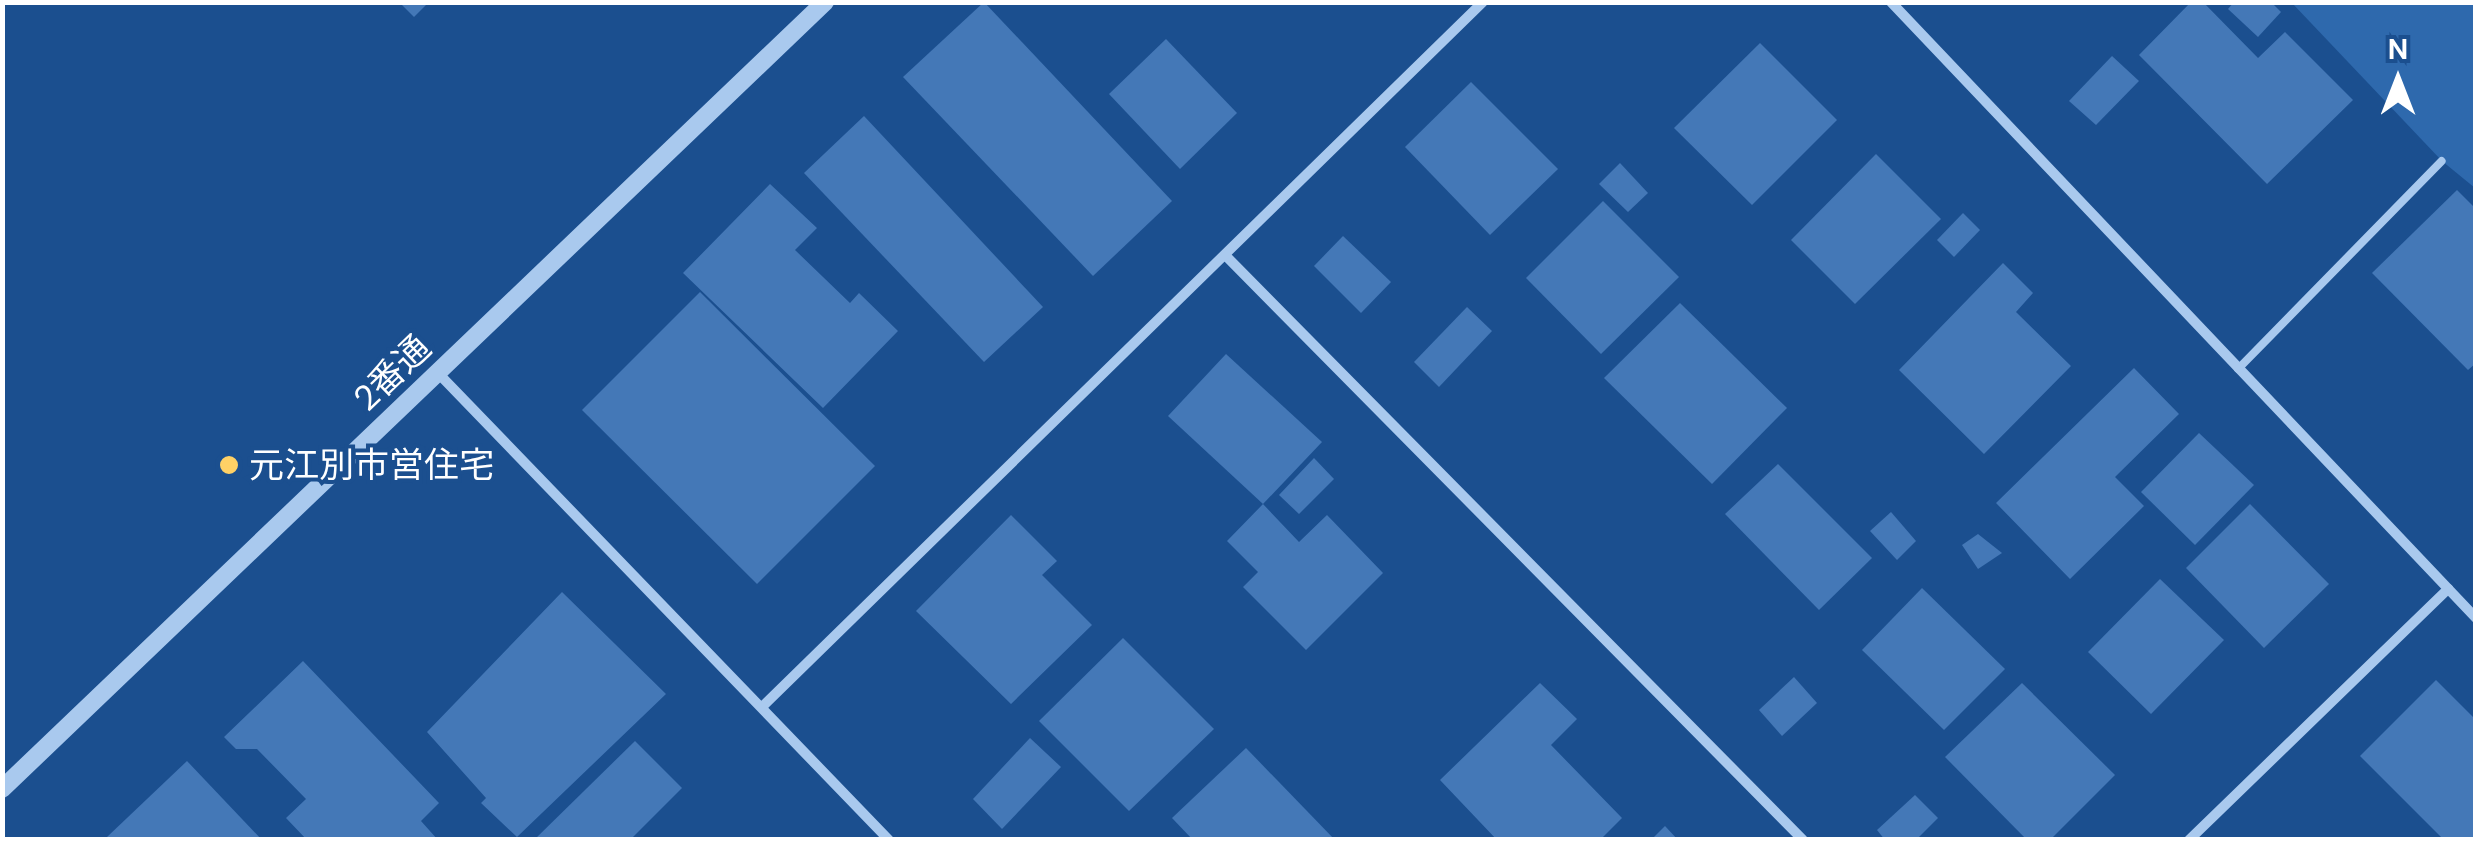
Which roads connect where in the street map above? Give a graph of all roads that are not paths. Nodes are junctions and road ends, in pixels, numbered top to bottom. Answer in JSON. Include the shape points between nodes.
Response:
{"nodes":[{"id":1,"x":825,"y":2,"type":"edge"},
{"id":2,"x":1483,"y":2,"type":"edge"},
{"id":3,"x":1891,"y":2,"type":"edge"},
{"id":4,"x":2442,"y":160,"type":"dead end"},
{"id":5,"x":1224,"y":255,"type":"junction"},
{"id":6,"x":2238,"y":369,"type":"junction"},
{"id":7,"x":438,"y":373,"type":"junction"},
{"id":8,"x":2448,"y":590,"type":"junction"},
{"id":9,"x":2476,"y":618,"type":"edge"},
{"id":10,"x":762,"y":707,"type":"junction"},
{"id":11,"x":2,"y":789,"type":"edge"},
{"id":12,"x":889,"y":840,"type":"edge"},
{"id":13,"x":1803,"y":840,"type":"edge"},
{"id":14,"x":2189,"y":840,"type":"edge"}],
"edges":[{"from":1,"to":7,"type":"street","name":"2番通"},
{"from":2,"to":5,"type":"street"},
{"from":3,"to":6,"type":"street"},
{"from":4,"to":6,"type":"lane"},
{"from":5,"to":10,"type":"street"},
{"from":5,"to":13,"type":"street"},
{"from":6,"to":8,"type":"street"},
{"from":7,"to":10,"type":"street"},
{"from":7,"to":11,"type":"street","name":"2番通"},
{"from":8,"to":9,"type":"street"},
{"from":8,"to":14,"type":"street"},
{"from":10,"to":12,"type":"street"}]}
